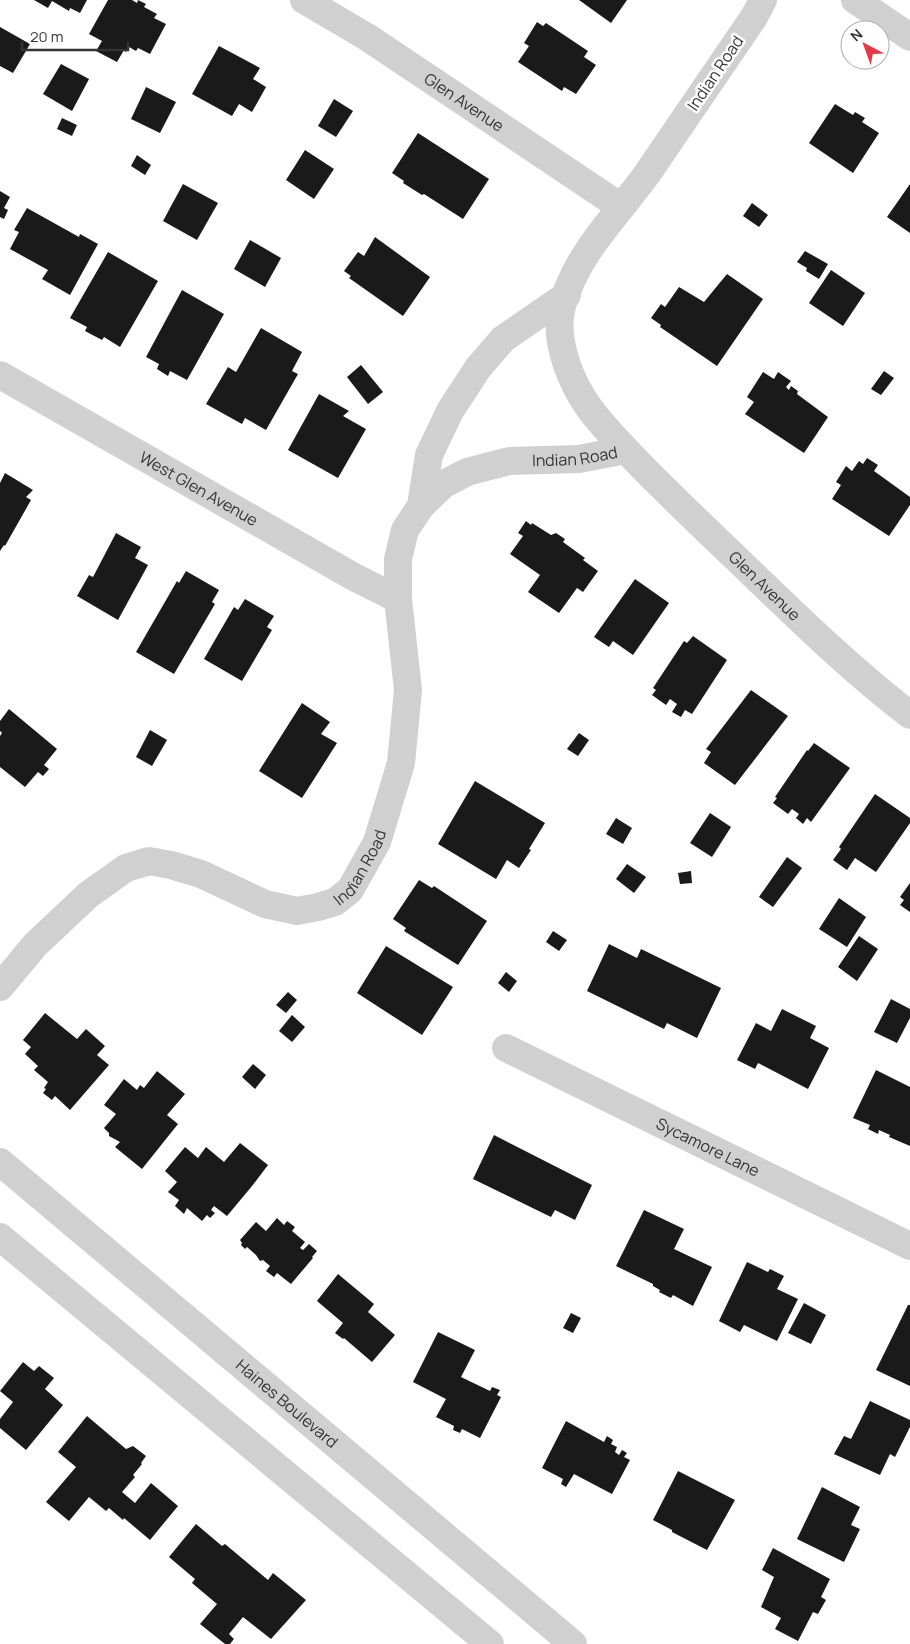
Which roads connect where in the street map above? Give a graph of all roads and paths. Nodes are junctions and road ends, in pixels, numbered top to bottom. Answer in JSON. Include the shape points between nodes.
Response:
{"nodes":[{"id":1,"x":304,"y":0,"type":"edge"},
{"id":2,"x":763,"y":0,"type":"edge"},
{"id":3,"x":855,"y":0,"type":"edge"},
{"id":4,"x":910,"y":37,"type":"edge"},
{"id":5,"x":621,"y":207,"type":"junction"},
{"id":6,"x":567,"y":295,"type":"junction"},
{"id":7,"x":0,"y":375,"type":"edge"},
{"id":8,"x":626,"y":450,"type":"junction"},
{"id":9,"x":421,"y":506,"type":"junction"},
{"id":10,"x":398,"y":599,"type":"junction"},
{"id":11,"x":910,"y":715,"type":"edge"},
{"id":12,"x":0,"y":987,"type":"edge"},
{"id":13,"x":506,"y":1048,"type":"dead end"},
{"id":14,"x":0,"y":1162,"type":"edge"},
{"id":15,"x":0,"y":1238,"type":"edge"},
{"id":16,"x":910,"y":1246,"type":"edge"},
{"id":17,"x":490,"y":1644,"type":"edge"},
{"id":18,"x":573,"y":1644,"type":"edge"}],
"edges":[{"from":1,"to":5,"type":"street","name":"Glen Avenue","via":[[367,37]]},
{"from":2,"to":5,"type":"street","name":"Indian Road"},
{"from":3,"to":4,"type":"street"},
{"from":5,"to":6,"type":"street","name":"Indian Road","via":[[580,263]]},
{"from":6,"to":8,"type":"street","name":"Indian Road","via":[[562,308],[560,336],[566,364],[600,423]]},
{"from":6,"to":9,"type":"street","name":"Indian Road","via":[[503,339],[478,368],[450,411],[429,455]]},
{"from":7,"to":10,"type":"street","name":"West Glen Avenue"},
{"from":8,"to":9,"type":"street","name":"Indian Road","via":[[579,459],[509,461],[467,472],[444,484]]},
{"from":8,"to":11,"type":"street","name":"Glen Avenue","via":[[652,479],[802,620]]},
{"from":9,"to":10,"type":"street","name":"Indian Road","via":[[405,530],[398,559]]},
{"from":10,"to":12,"type":"street","name":"Indian Road","via":[[408,690],[401,764],[377,842],[350,890],[335,902],[298,911],[265,904],[202,874],[149,861],[126,868],[88,895],[35,946]]},
{"from":13,"to":16,"type":"street","name":"Sycamore Lane"},
{"from":14,"to":18,"type":"street","name":"Haines Boulevard"},
{"from":15,"to":17,"type":"street"}]}
